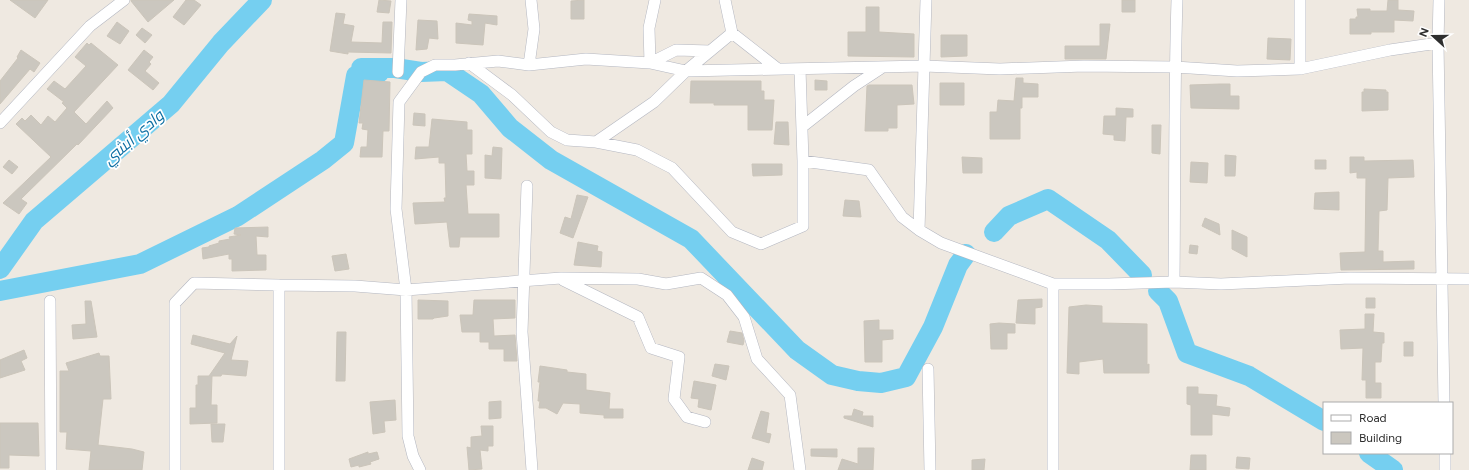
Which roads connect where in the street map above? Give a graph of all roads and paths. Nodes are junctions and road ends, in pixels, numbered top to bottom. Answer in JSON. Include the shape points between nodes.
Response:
{"nodes":[{"id":1,"x":124,"y":0,"type":"edge"},
{"id":2,"x":401,"y":0,"type":"edge"},
{"id":3,"x":531,"y":0,"type":"edge"},
{"id":4,"x":655,"y":0,"type":"edge"},
{"id":5,"x":725,"y":0,"type":"edge"},
{"id":6,"x":926,"y":0,"type":"edge"},
{"id":7,"x":1177,"y":0,"type":"edge"},
{"id":8,"x":1300,"y":0,"type":"edge"},
{"id":9,"x":1439,"y":0,"type":"edge"},
{"id":10,"x":732,"y":33,"type":"junction"},
{"id":11,"x":1438,"y":43,"type":"junction"},
{"id":12,"x":710,"y":51,"type":"junction"},
{"id":13,"x":469,"y":63,"type":"junction"},
{"id":14,"x":650,"y":63,"type":"junction"},
{"id":15,"x":529,"y":65,"type":"junction"},
{"id":16,"x":924,"y":66,"type":"junction"},
{"id":17,"x":883,"y":67,"type":"junction"},
{"id":18,"x":1175,"y":67,"type":"junction"},
{"id":19,"x":778,"y":69,"type":"junction"},
{"id":20,"x":800,"y":69,"type":"junction"},
{"id":21,"x":1300,"y":69,"type":"junction"},
{"id":22,"x":686,"y":71,"type":"junction"},
{"id":23,"x":398,"y":72,"type":"dead end"},
{"id":24,"x":0,"y":123,"type":"edge"},
{"id":25,"x":802,"y":127,"type":"junction"},
{"id":26,"x":596,"y":142,"type":"junction"},
{"id":27,"x":803,"y":161,"type":"junction"},
{"id":28,"x":527,"y":186,"type":"dead end"},
{"id":29,"x":919,"y":230,"type":"junction"},
{"id":30,"x":561,"y":278,"type":"junction"},
{"id":31,"x":1442,"y":279,"type":"junction"},
{"id":32,"x":1469,"y":279,"type":"edge"},
{"id":33,"x":524,"y":282,"type":"junction"},
{"id":34,"x":1174,"y":282,"type":"junction"},
{"id":35,"x":1054,"y":284,"type":"junction"},
{"id":36,"x":279,"y":285,"type":"junction"},
{"id":37,"x":406,"y":290,"type":"junction"},
{"id":38,"x":50,"y":301,"type":"dead end"},
{"id":39,"x":928,"y":369,"type":"dead end"},
{"id":40,"x":1444,"y":402,"type":"edge"},
{"id":41,"x":705,"y":422,"type":"dead end"},
{"id":42,"x":1445,"y":454,"type":"edge"},
{"id":43,"x":52,"y":470,"type":"edge"},
{"id":44,"x":175,"y":470,"type":"edge"},
{"id":45,"x":279,"y":470,"type":"edge"},
{"id":46,"x":420,"y":470,"type":"edge"},
{"id":47,"x":532,"y":470,"type":"edge"},
{"id":48,"x":800,"y":470,"type":"edge"},
{"id":49,"x":930,"y":470,"type":"edge"},
{"id":50,"x":1052,"y":470,"type":"edge"},
{"id":51,"x":1445,"y":470,"type":"edge"}],
"edges":[{"from":1,"to":24,"type":"street","via":[[90,26]]},
{"from":2,"to":23,"type":"street"},
{"from":3,"to":15,"type":"street","via":[[534,29]]},
{"from":4,"to":14,"type":"street","via":[[649,28]]},
{"from":5,"to":10,"type":"street"},
{"from":6,"to":16,"type":"street"},
{"from":7,"to":18,"type":"street"},
{"from":8,"to":21,"type":"street"},
{"from":9,"to":11,"type":"street"},
{"from":10,"to":12,"type":"street"},
{"from":10,"to":19,"type":"street"},
{"from":11,"to":21,"type":"street","via":[[1390,50]]},
{"from":11,"to":31,"type":"street"},
{"from":12,"to":14,"type":"street","via":[[676,50]]},
{"from":12,"to":22,"type":"street"},
{"from":13,"to":15,"type":"street","via":[[498,61]]},
{"from":13,"to":26,"type":"street","via":[[512,95],[551,132],[567,140]]},
{"from":13,"to":37,"type":"street","via":[[455,66],[435,64],[421,72],[398,102],[396,209]]},
{"from":14,"to":15,"type":"street","via":[[586,59]]},
{"from":14,"to":22,"type":"street"},
{"from":16,"to":17,"type":"street"},
{"from":16,"to":18,"type":"street","via":[[1000,69],[1084,66]]},
{"from":16,"to":29,"type":"street"},
{"from":17,"to":20,"type":"street"},
{"from":17,"to":25,"type":"street"},
{"from":18,"to":21,"type":"street","via":[[1237,71]]},
{"from":18,"to":34,"type":"street"},
{"from":19,"to":20,"type":"street"},
{"from":19,"to":22,"type":"street"},
{"from":20,"to":25,"type":"street"},
{"from":22,"to":26,"type":"street","via":[[654,102]]},
{"from":25,"to":27,"type":"street"},
{"from":26,"to":27,"type":"street","via":[[637,150],[672,168],[732,232],[761,244],[803,226]]},
{"from":27,"to":29,"type":"street","via":[[870,170],[902,217]]},
{"from":28,"to":33,"type":"street"},
{"from":29,"to":35,"type":"street","via":[[941,243]]},
{"from":30,"to":33,"type":"street"},
{"from":30,"to":41,"type":"street","via":[[638,317],[651,348],[679,357],[674,399],[687,417]]},
{"from":30,"to":48,"type":"street","via":[[638,279],[666,284],[701,278],[727,295],[744,317],[757,359],[790,396]]},
{"from":31,"to":32,"type":"street"},
{"from":31,"to":34,"type":"street","via":[[1350,278],[1221,284]]},
{"from":31,"to":40,"type":"street"},
{"from":33,"to":37,"type":"street"},
{"from":33,"to":47,"type":"street","via":[[522,332]]},
{"from":34,"to":35,"type":"street"},
{"from":35,"to":50,"type":"street"},
{"from":36,"to":37,"type":"street"},
{"from":36,"to":44,"type":"street","via":[[194,283],[175,303]]},
{"from":36,"to":45,"type":"street"},
{"from":37,"to":46,"type":"street","via":[[408,436]]},
{"from":38,"to":43,"type":"street"},
{"from":39,"to":49,"type":"street"},
{"from":42,"to":51,"type":"street"}]}
